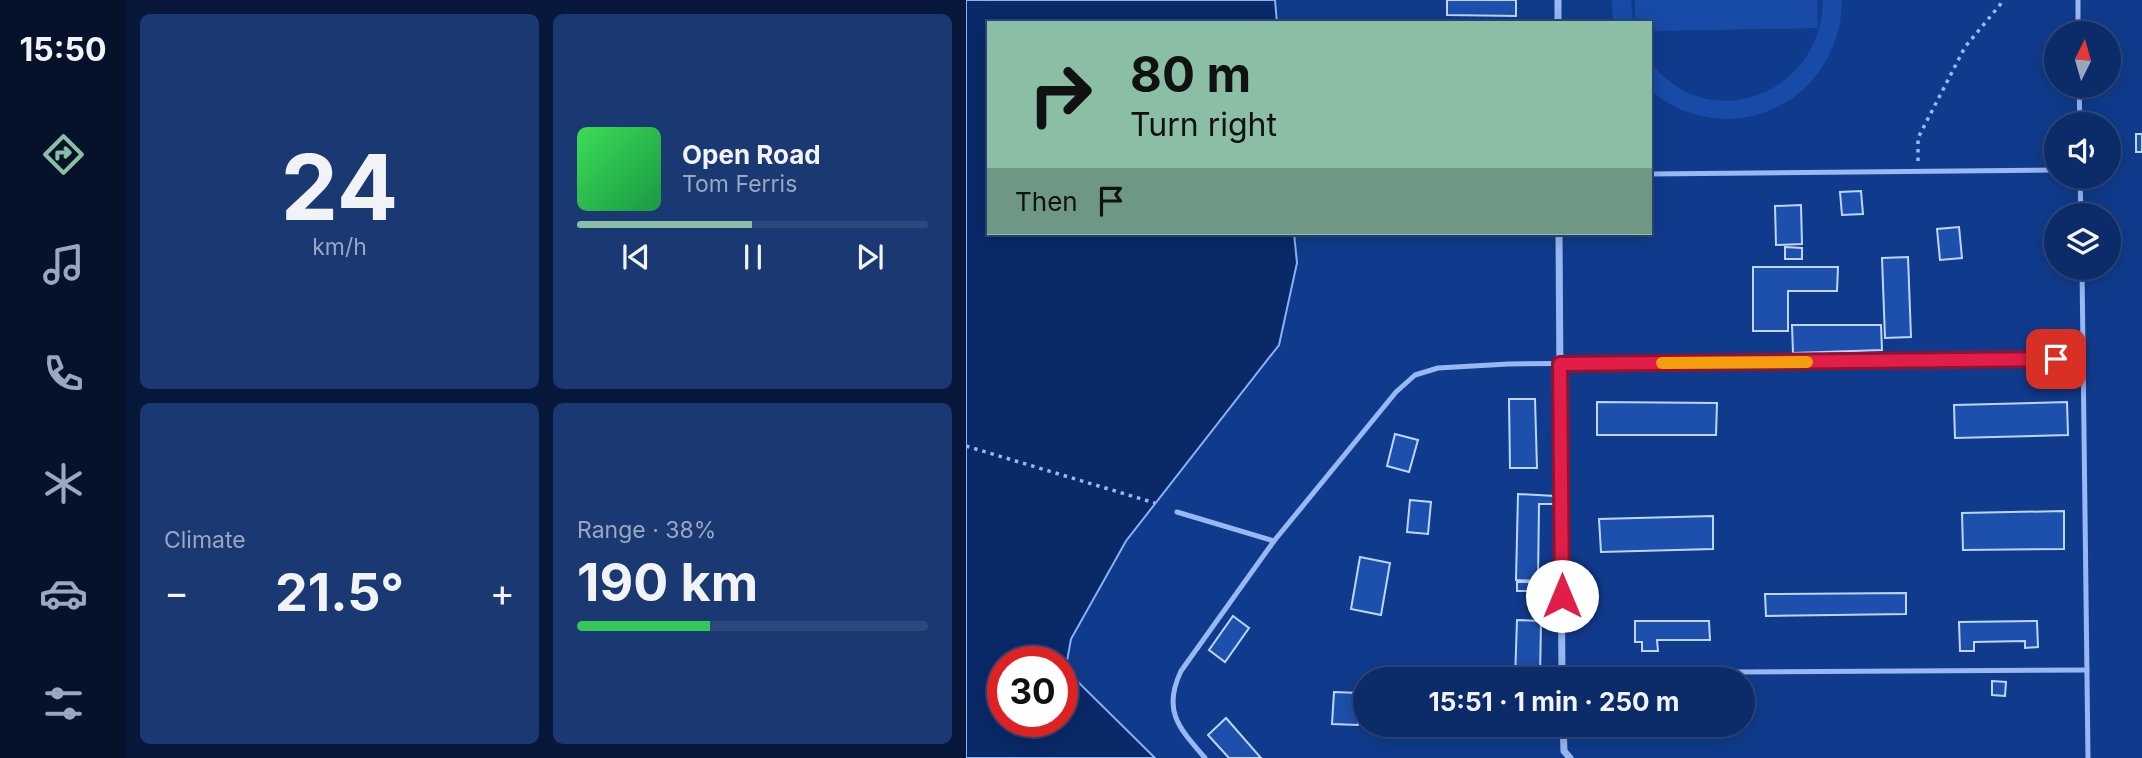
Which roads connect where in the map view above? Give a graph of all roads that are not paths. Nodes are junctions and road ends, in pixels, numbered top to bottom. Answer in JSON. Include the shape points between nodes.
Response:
{"nodes":[{"id":1,"x":1558,"y":0,"type":"edge"},
{"id":2,"x":2078,"y":0,"type":"edge"},
{"id":3,"x":1558,"y":21,"type":"edge"},
{"id":4,"x":2078,"y":21,"type":"edge"},
{"id":5,"x":2044,"y":170,"type":"edge"},
{"id":6,"x":1652,"y":174,"type":"edge"},
{"id":7,"x":1559,"y":235,"type":"edge"},
{"id":8,"x":2082,"y":280,"type":"edge"},
{"id":9,"x":2083,"y":359,"type":"junction"},
{"id":10,"x":1560,"y":364,"type":"junction"},
{"id":11,"x":1177,"y":512,"type":"dead end"},
{"id":12,"x":1274,"y":541,"type":"junction"},
{"id":13,"x":1562,"y":667,"type":"edge"},
{"id":14,"x":2087,"y":670,"type":"junction"},
{"id":15,"x":1755,"y":674,"type":"edge"},
{"id":16,"x":1563,"y":737,"type":"edge"},
{"id":17,"x":1205,"y":758,"type":"edge"},
{"id":18,"x":1570,"y":758,"type":"edge"},
{"id":19,"x":2088,"y":758,"type":"edge"}],
"edges":[{"from":1,"to":3,"type":"street"},
{"from":2,"to":4,"type":"lane"},
{"from":5,"to":6,"type":"lane"},
{"from":7,"to":10,"type":"street"},
{"from":8,"to":9,"type":"lane"},
{"from":9,"to":10,"type":"lane"},
{"from":9,"to":14,"type":"lane"},
{"from":10,"to":12,"type":"lane","via":[[1438,368],[1415,375]]},
{"from":10,"to":13,"type":"street"},
{"from":11,"to":12,"type":"lane"},
{"from":12,"to":17,"type":"lane","via":[[1174,685],[1174,716]]},
{"from":14,"to":15,"type":"lane"},
{"from":14,"to":19,"type":"lane"},
{"from":16,"to":18,"type":"street","via":[[1564,751]]}]}
